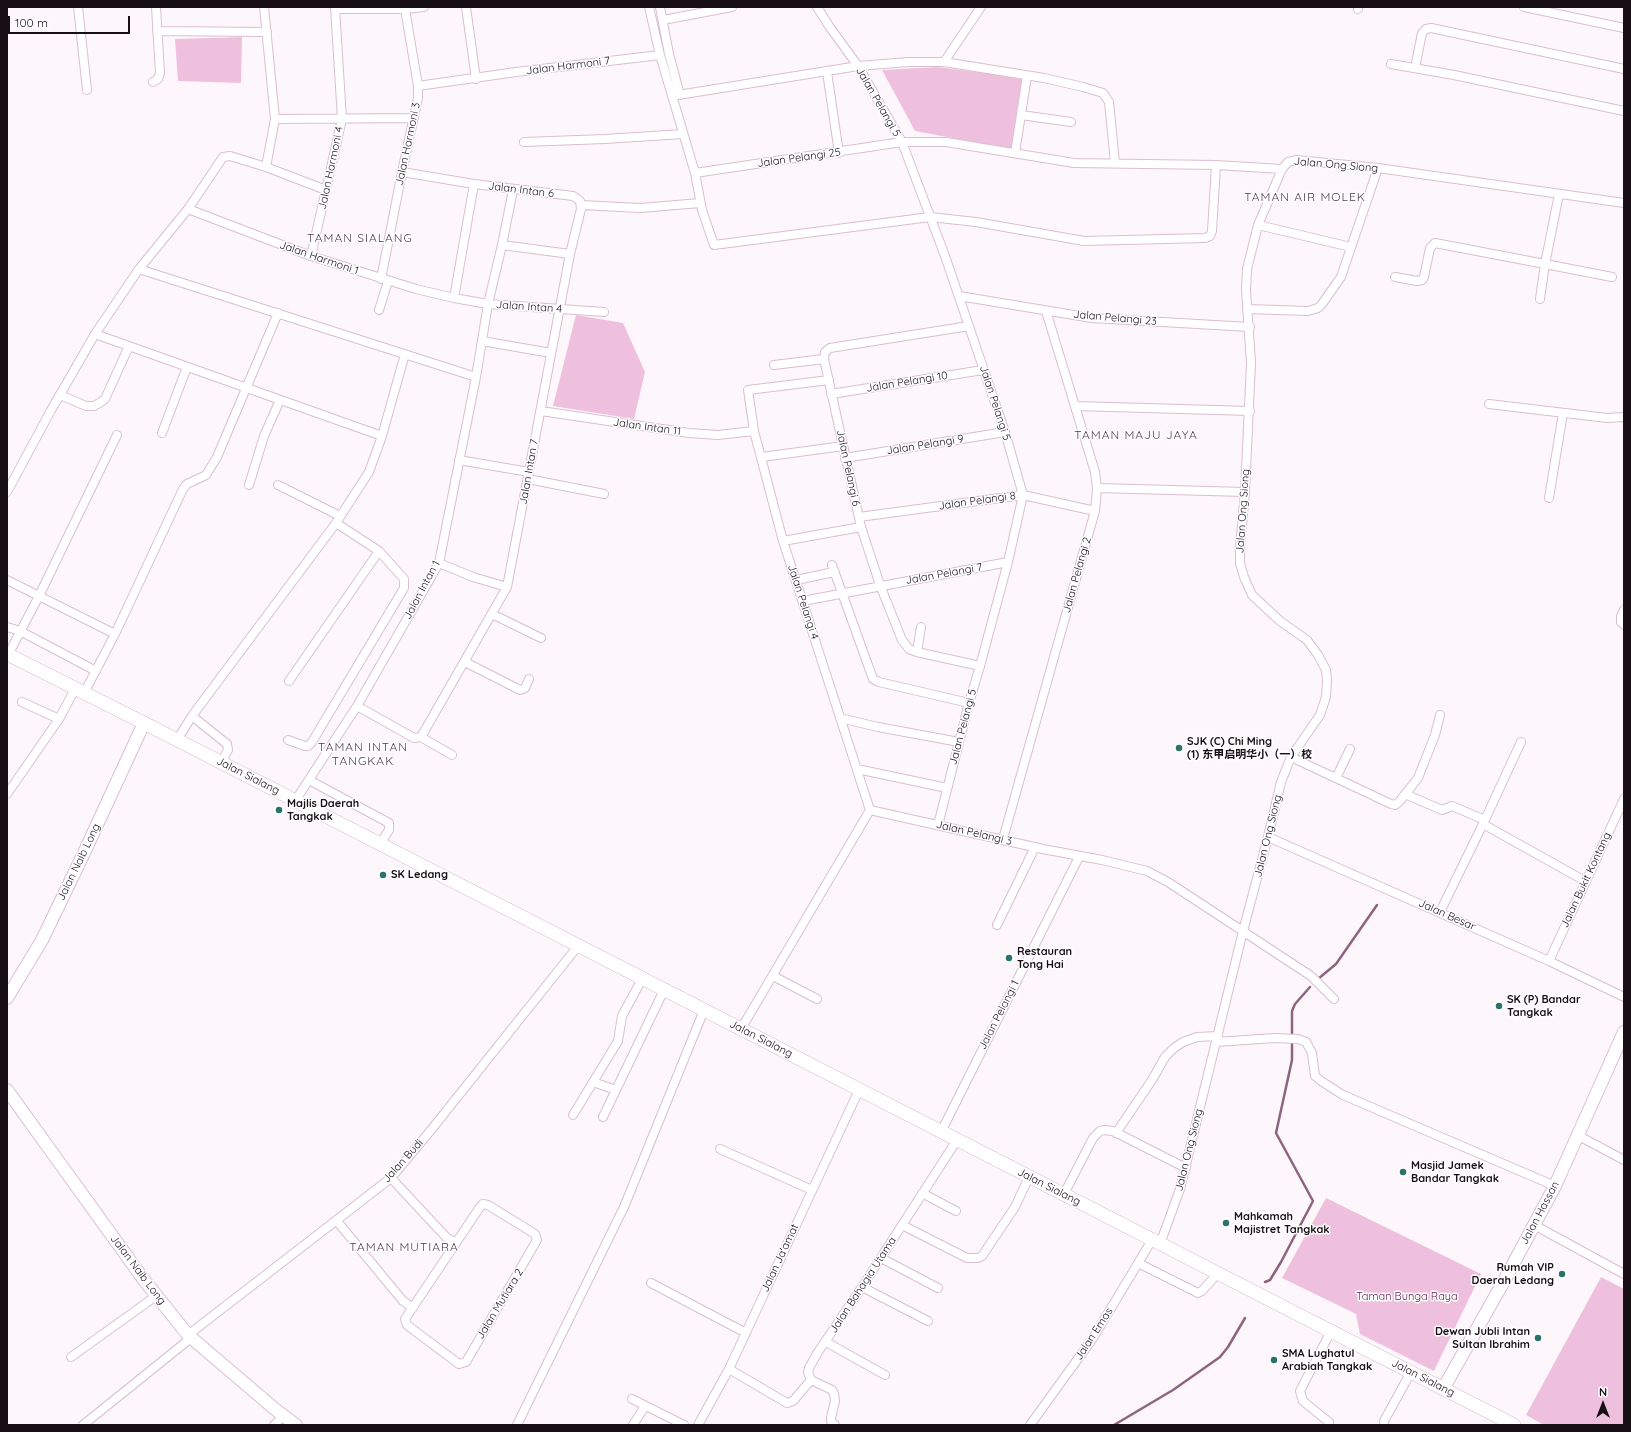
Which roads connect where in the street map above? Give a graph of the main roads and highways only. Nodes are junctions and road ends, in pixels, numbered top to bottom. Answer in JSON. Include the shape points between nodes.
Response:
{"nodes":[{"id":1,"x":7,"y":655,"type":"edge"},
{"id":2,"x":144,"y":723,"type":"junction"},
{"id":3,"x":7,"y":998,"type":"edge"},
{"id":4,"x":1624,"y":1032,"type":"edge"},
{"id":5,"x":7,"y":1090,"type":"edge"},
{"id":6,"x":1443,"y":1389,"type":"junction"},
{"id":7,"x":296,"y":1425,"type":"edge"},
{"id":8,"x":1514,"y":1425,"type":"edge"}],
"edges":[{"from":1,"to":2,"type":"main road","name":"Jalan Sialang"},
{"from":2,"to":3,"type":"main road","name":"Jalan Naib Long","via":[[42,940]]},
{"from":2,"to":6,"type":"main road","name":"Jalan Sialang"},
{"from":4,"to":6,"type":"main road","name":"Jalan Hassan","via":[[1555,1186]]},
{"from":5,"to":7,"type":"main road","name":"Jalan Naib Long","via":[[156,1296],[190,1336]]},
{"from":6,"to":8,"type":"main road","name":"Jalan Sialang"}]}
